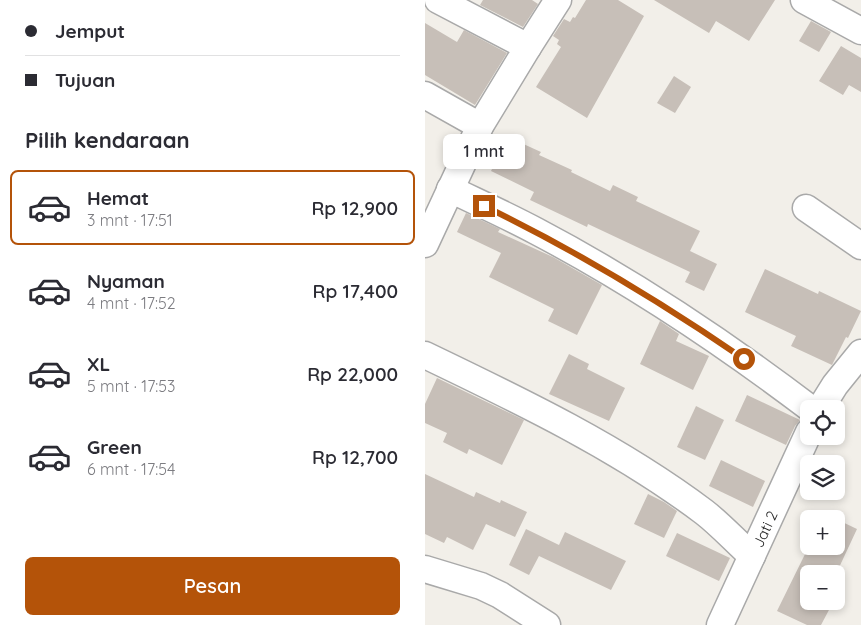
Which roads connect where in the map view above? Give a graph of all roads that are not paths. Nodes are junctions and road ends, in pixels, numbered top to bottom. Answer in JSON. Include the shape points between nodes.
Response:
{"nodes":[{"id":1,"x":438,"y":0,"type":"edge"},
{"id":2,"x":558,"y":0,"type":"edge"},
{"id":3,"x":804,"y":0,"type":"edge"},
{"id":4,"x":861,"y":31,"type":"edge"},
{"id":5,"x":527,"y":47,"type":"junction"},
{"id":6,"x":425,"y":95,"type":"edge"},
{"id":7,"x":481,"y":126,"type":"junction"},
{"id":8,"x":450,"y":189,"type":"junction"},
{"id":9,"x":806,"y":208,"type":"dead end"},
{"id":10,"x":425,"y":244,"type":"edge"},
{"id":11,"x":861,"y":246,"type":"edge"},
{"id":12,"x":861,"y":353,"type":"edge"},
{"id":13,"x":425,"y":355,"type":"edge"},
{"id":14,"x":826,"y":400,"type":"edge"},
{"id":15,"x":800,"y":401,"type":"edge"},
{"id":16,"x":803,"y":445,"type":"edge"},
{"id":17,"x":752,"y":556,"type":"junction"},
{"id":18,"x":425,"y":569,"type":"edge"},
{"id":19,"x":547,"y":625,"type":"edge"},
{"id":20,"x":720,"y":625,"type":"edge"}],
"edges":[{"from":1,"to":5,"type":"street"},
{"from":2,"to":5,"type":"street"},
{"from":3,"to":4,"type":"street"},
{"from":5,"to":7,"type":"street"},
{"from":6,"to":7,"type":"street"},
{"from":7,"to":8,"type":"street"},
{"from":8,"to":10,"type":"street"},
{"from":8,"to":15,"type":"street","via":[[535,230],[608,272],[697,327]]},
{"from":9,"to":11,"type":"street"},
{"from":12,"to":14,"type":"street"},
{"from":13,"to":17,"type":"street","via":[[502,392],[658,480],[706,513]]},
{"from":16,"to":17,"type":"street","name":"Jati 2"},
{"from":17,"to":20,"type":"street","name":"Jati 2"},
{"from":18,"to":19,"type":"street","via":[[481,586]]}]}
